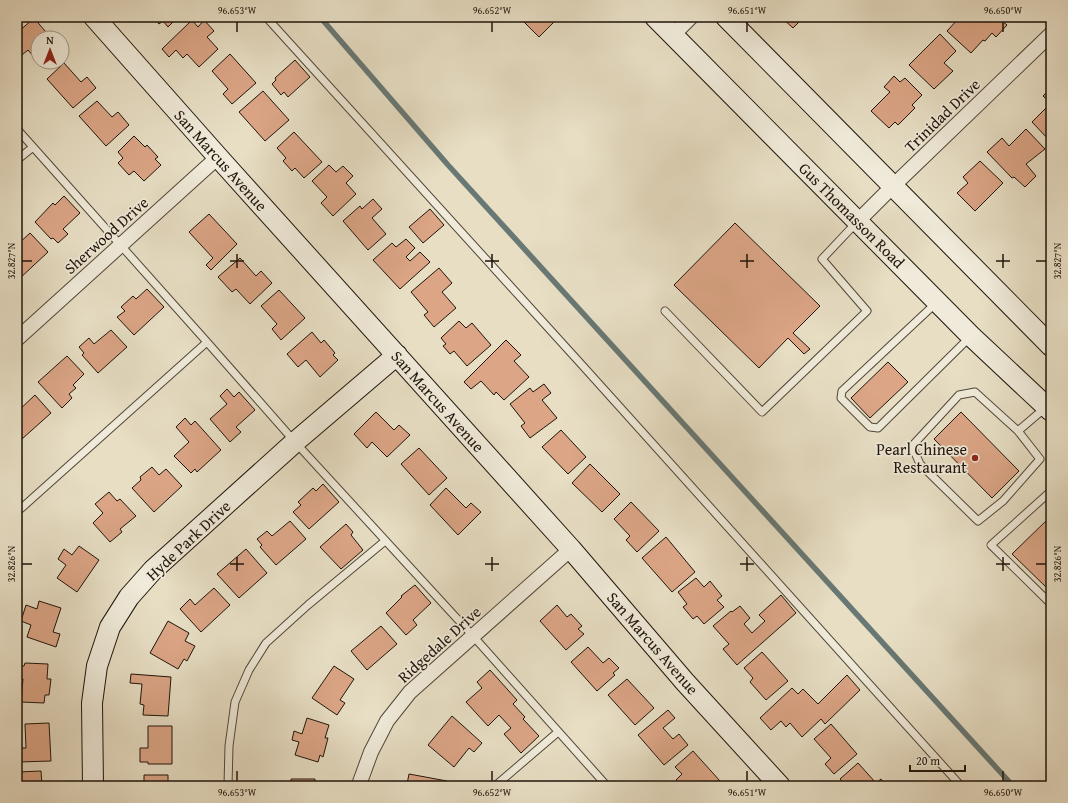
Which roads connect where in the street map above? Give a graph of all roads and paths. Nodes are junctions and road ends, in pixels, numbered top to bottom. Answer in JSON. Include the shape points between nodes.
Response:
{"nodes":[{"id":1,"x":94,"y":17,"type":"edge"},
{"id":2,"x":266,"y":17,"type":"edge"},
{"id":3,"x":655,"y":17,"type":"edge"},
{"id":4,"x":691,"y":17,"type":"edge"},
{"id":5,"x":726,"y":17,"type":"edge"},
{"id":6,"x":1051,"y":34,"type":"edge"},
{"id":7,"x":673,"y":35,"type":"junction"},
{"id":8,"x":17,"y":128,"type":"edge"},
{"id":9,"x":33,"y":147,"type":"junction"},
{"id":10,"x":218,"y":157,"type":"junction"},
{"id":11,"x":17,"y":160,"type":"edge"},
{"id":12,"x":893,"y":186,"type":"junction"},
{"id":13,"x":858,"y":221,"type":"junction"},
{"id":14,"x":120,"y":245,"type":"junction"},
{"id":15,"x":938,"y":302,"type":"junction"},
{"id":16,"x":664,"y":311,"type":"dead end"},
{"id":17,"x":971,"y":336,"type":"junction"},
{"id":18,"x":17,"y":339,"type":"edge"},
{"id":19,"x":207,"y":342,"type":"junction"},
{"id":20,"x":1051,"y":346,"type":"edge"},
{"id":21,"x":397,"y":355,"type":"junction"},
{"id":22,"x":1050,"y":407,"type":"edge"},
{"id":23,"x":1018,"y":431,"type":"junction"},
{"id":24,"x":295,"y":442,"type":"junction"},
{"id":25,"x":1051,"y":491,"type":"edge"},
{"id":26,"x":17,"y":512,"type":"edge"},
{"id":27,"x":385,"y":541,"type":"junction"},
{"id":28,"x":571,"y":548,"type":"junction"},
{"id":29,"x":1051,"y":597,"type":"edge"},
{"id":30,"x":473,"y":636,"type":"junction"},
{"id":31,"x":558,"y":732,"type":"junction"},
{"id":32,"x":93,"y":786,"type":"edge"},
{"id":33,"x":228,"y":786,"type":"edge"},
{"id":34,"x":360,"y":786,"type":"edge"},
{"id":35,"x":495,"y":786,"type":"edge"},
{"id":36,"x":607,"y":786,"type":"edge"},
{"id":37,"x":780,"y":786,"type":"edge"},
{"id":38,"x":961,"y":786,"type":"edge"}],
"edges":[{"from":1,"to":10,"type":"street","name":"San Marcus Avenue"},
{"from":2,"to":38,"type":"lane"},
{"from":3,"to":7,"type":"street","name":"Gus Thomasson Road"},
{"from":4,"to":7,"type":"street"},
{"from":5,"to":12,"type":"street"},
{"from":6,"to":12,"type":"street","name":"Trinidad Drive"},
{"from":7,"to":13,"type":"street","name":"Gus Thomasson Road"},
{"from":8,"to":9,"type":"lane"},
{"from":9,"to":11,"type":"lane"},
{"from":9,"to":14,"type":"lane"},
{"from":10,"to":14,"type":"street","name":"Sherwood Drive"},
{"from":10,"to":21,"type":"street","name":"San Marcus Avenue"},
{"from":12,"to":13,"type":"street","name":"Trinidad Drive"},
{"from":12,"to":20,"type":"street"},
{"from":13,"to":15,"type":"street","name":"Gus Thomasson Road"},
{"from":13,"to":16,"type":"lane","via":[[822,259],[867,311],[762,412]]},
{"from":14,"to":18,"type":"street","name":"Sherwood Drive"},
{"from":14,"to":19,"type":"lane"},
{"from":15,"to":17,"type":"street","name":"Gus Thomasson Road"},
{"from":15,"to":17,"type":"lane","via":[[842,391],[841,398],[860,418],[870,427],[878,428]]},
{"from":17,"to":22,"type":"street","name":"Gus Thomasson Road"},
{"from":19,"to":24,"type":"lane"},
{"from":19,"to":26,"type":"lane"},
{"from":21,"to":24,"type":"street","name":"Hyde Park Drive"},
{"from":21,"to":28,"type":"street","name":"San Marcus Avenue"},
{"from":22,"to":23,"type":"lane"},
{"from":23,"to":23,"type":"lane","via":[[975,392],[959,395],[912,446],[920,464],[978,521],[1003,501],[1040,459]]},
{"from":24,"to":27,"type":"lane"},
{"from":24,"to":32,"type":"street","name":"Hyde Park Drive","via":[[153,570],[129,597],[110,627],[97,666],[92,703]]},
{"from":25,"to":29,"type":"lane","via":[[991,545],[1048,600]]},
{"from":27,"to":30,"type":"lane"},
{"from":27,"to":33,"type":"lane","via":[[266,643],[249,670],[235,702],[229,746]]},
{"from":28,"to":30,"type":"street","name":"Ridgedale Drive"},
{"from":28,"to":37,"type":"street","name":"San Marcus Avenue","via":[[685,682]]},
{"from":30,"to":31,"type":"lane"},
{"from":30,"to":34,"type":"street","name":"Ridgedale Drive","via":[[410,692],[387,721],[371,752]]},
{"from":31,"to":35,"type":"lane"},
{"from":31,"to":36,"type":"lane"}]}
